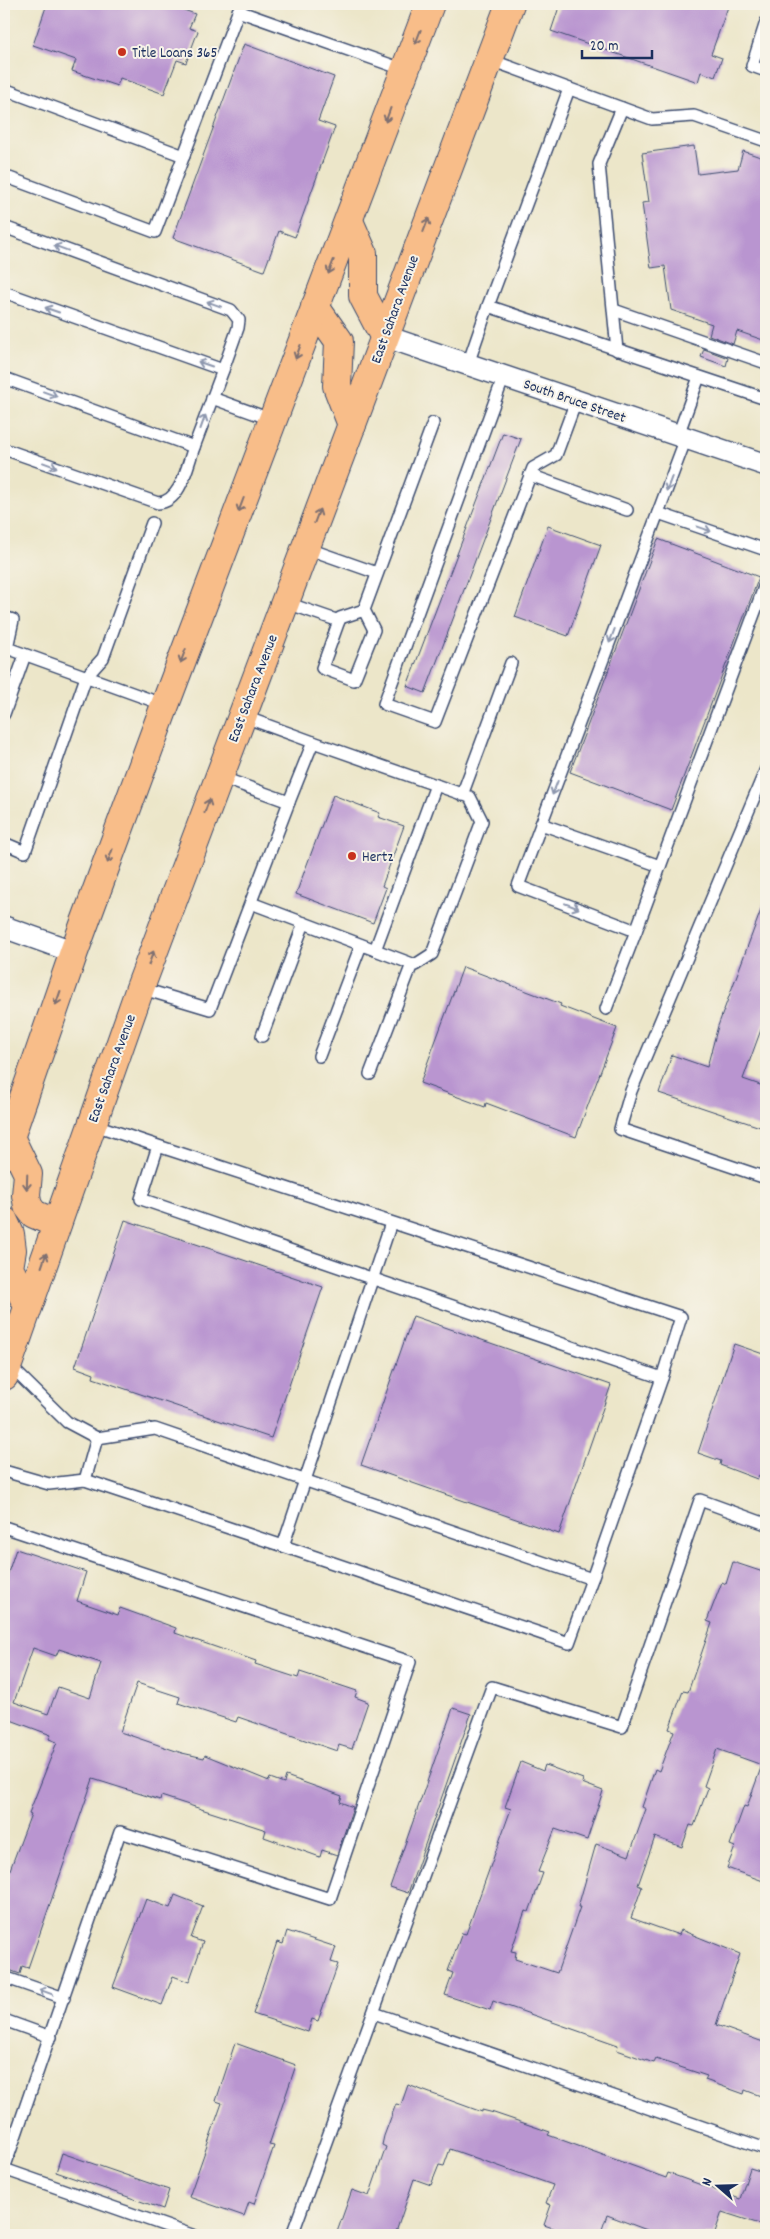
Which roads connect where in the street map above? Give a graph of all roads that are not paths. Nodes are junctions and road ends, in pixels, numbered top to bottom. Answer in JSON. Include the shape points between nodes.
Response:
{"nodes":[{"id":1,"x":430,"y":4,"type":"edge"},
{"id":2,"x":510,"y":4,"type":"edge"},
{"id":3,"x":239,"y":6,"type":"edge"},
{"id":4,"x":766,"y":22,"type":"edge"},
{"id":5,"x":488,"y":59,"type":"junction"},
{"id":6,"x":405,"y":70,"type":"junction"},
{"id":7,"x":766,"y":71,"type":"edge"},
{"id":8,"x":4,"y":89,"type":"edge"},
{"id":9,"x":569,"y":89,"type":"junction"},
{"id":10,"x":622,"y":108,"type":"junction"},
{"id":11,"x":766,"y":141,"type":"edge"},
{"id":12,"x":184,"y":156,"type":"junction"},
{"id":13,"x":4,"y":176,"type":"edge"},
{"id":14,"x":349,"y":221,"type":"junction"},
{"id":15,"x":4,"y":227,"type":"edge"},
{"id":16,"x":4,"y":292,"type":"edge"},
{"id":17,"x":488,"y":306,"type":"junction"},
{"id":18,"x":315,"y":307,"type":"junction"},
{"id":19,"x":614,"y":310,"type":"junction"},
{"id":20,"x":384,"y":336,"type":"junction"},
{"id":21,"x":617,"y":350,"type":"junction"},
{"id":22,"x":766,"y":363,"type":"edge"},
{"id":23,"x":468,"y":364,"type":"junction"},
{"id":24,"x":223,"y":370,"type":"junction"},
{"id":25,"x":504,"y":376,"type":"junction"},
{"id":26,"x":698,"y":377,"type":"junction"},
{"id":27,"x":4,"y":378,"type":"edge"},
{"id":28,"x":212,"y":398,"type":"junction"},
{"id":29,"x":766,"y":399,"type":"edge"},
{"id":30,"x":576,"y":401,"type":"junction"},
{"id":31,"x":273,"y":420,"type":"junction"},
{"id":32,"x":433,"y":423,"type":"dead end"},
{"id":33,"x":352,"y":424,"type":"junction"},
{"id":34,"x":682,"y":437,"type":"junction"},
{"id":35,"x":194,"y":447,"type":"junction"},
{"id":36,"x":4,"y":448,"type":"edge"},
{"id":37,"x":766,"y":465,"type":"edge"},
{"id":38,"x":530,"y":475,"type":"junction"},
{"id":39,"x":627,"y":510,"type":"dead end"},
{"id":40,"x":658,"y":513,"type":"junction"},
{"id":41,"x":152,"y":523,"type":"dead end"},
{"id":42,"x":305,"y":547,"type":"junction"},
{"id":43,"x":766,"y":550,"type":"edge"},
{"id":44,"x":377,"y":573,"type":"junction"},
{"id":45,"x":766,"y":582,"type":"edge"},
{"id":46,"x":284,"y":602,"type":"junction"},
{"id":47,"x":364,"y":610,"type":"junction"},
{"id":48,"x":4,"y":617,"type":"edge"},
{"id":49,"x":339,"y":621,"type":"junction"},
{"id":50,"x":26,"y":655,"type":"junction"},
{"id":51,"x":511,"y":663,"type":"dead end"},
{"id":52,"x":86,"y":677,"type":"junction"},
{"id":53,"x":165,"y":705,"type":"junction"},
{"id":54,"x":4,"y":714,"type":"edge"},
{"id":55,"x":241,"y":716,"type":"junction"},
{"id":56,"x":313,"y":742,"type":"junction"},
{"id":57,"x":766,"y":769,"type":"edge"},
{"id":58,"x":218,"y":776,"type":"junction"},
{"id":59,"x":436,"y":786,"type":"junction"},
{"id":60,"x":462,"y":794,"type":"junction"},
{"id":61,"x":289,"y":802,"type":"junction"},
{"id":62,"x":542,"y":824,"type":"junction"},
{"id":63,"x":4,"y":843,"type":"edge"},
{"id":64,"x":660,"y":866,"type":"junction"},
{"id":65,"x":251,"y":903,"type":"junction"},
{"id":66,"x":304,"y":923,"type":"junction"},
{"id":67,"x":4,"y":927,"type":"edge"},
{"id":68,"x":636,"y":931,"type":"junction"},
{"id":69,"x":361,"y":945,"type":"junction"},
{"id":70,"x":375,"y":950,"type":"junction"},
{"id":71,"x":74,"y":952,"type":"junction"},
{"id":72,"x":412,"y":964,"type":"junction"},
{"id":73,"x":140,"y":988,"type":"junction"},
{"id":74,"x":606,"y":1009,"type":"dead end"},
{"id":75,"x":262,"y":1036,"type":"dead end"},
{"id":76,"x":319,"y":1056,"type":"dead end"},
{"id":77,"x":370,"y":1074,"type":"dead end"},
{"id":78,"x":90,"y":1124,"type":"junction"},
{"id":79,"x":7,"y":1146,"type":"edge"},
{"id":80,"x":158,"y":1146,"type":"junction"},
{"id":81,"x":766,"y":1178,"type":"edge"},
{"id":82,"x":4,"y":1221,"type":"edge"},
{"id":83,"x":392,"y":1223,"type":"junction"},
{"id":84,"x":56,"y":1224,"type":"junction"},
{"id":85,"x":372,"y":1278,"type":"junction"},
{"id":86,"x":28,"y":1306,"type":"junction"},
{"id":87,"x":6,"y":1370,"type":"edge"},
{"id":88,"x":662,"y":1378,"type":"junction"},
{"id":89,"x":97,"y":1438,"type":"junction"},
{"id":90,"x":4,"y":1472,"type":"edge"},
{"id":91,"x":306,"y":1479,"type":"junction"},
{"id":92,"x":85,"y":1480,"type":"junction"},
{"id":93,"x":766,"y":1524,"type":"edge"},
{"id":94,"x":4,"y":1526,"type":"edge"},
{"id":95,"x":283,"y":1546,"type":"junction"},
{"id":96,"x":592,"y":1578,"type":"junction"},
{"id":97,"x":4,"y":1977,"type":"edge"},
{"id":98,"x":64,"y":1998,"type":"junction"},
{"id":99,"x":374,"y":2013,"type":"junction"},
{"id":100,"x":4,"y":2020,"type":"edge"},
{"id":101,"x":51,"y":2037,"type":"junction"},
{"id":102,"x":766,"y":2149,"type":"edge"},
{"id":103,"x":192,"y":2235,"type":"edge"},
{"id":104,"x":292,"y":2235,"type":"edge"}],
"edges":[{"from":1,"to":6,"type":"main road","one_way":true},
{"from":2,"to":5,"type":"main road","name":"East Sahara Avenue"},
{"from":3,"to":6,"type":"lane"},
{"from":3,"to":12,"type":"lane"},
{"from":4,"to":7,"type":"lane","via":[[752,66]]},
{"from":5,"to":9,"type":"lane"},
{"from":20,"to":5,"type":"main road","name":"East Sahara Avenue","one_way":true},
{"from":6,"to":14,"type":"main road","one_way":true},
{"from":8,"to":12,"type":"lane"},
{"from":9,"to":10,"type":"lane"},
{"from":9,"to":17,"type":"lane"},
{"from":10,"to":11,"type":"lane","via":[[652,119],[694,116]]},
{"from":10,"to":19,"type":"lane","via":[[599,164]]},
{"from":12,"to":13,"type":"lane","via":[[155,232]]},
{"from":14,"to":18,"type":"main road","one_way":true},
{"from":14,"to":20,"type":"main road","via":[[363,254],[362,296]]},
{"from":24,"to":15,"type":"lane","one_way":true,"via":[[238,328],[238,320],[231,310]]},
{"from":24,"to":16,"type":"lane","one_way":true},
{"from":17,"to":21,"type":"lane"},
{"from":17,"to":23,"type":"lane"},
{"from":18,"to":31,"type":"main road","one_way":true},
{"from":18,"to":33,"type":"main road","via":[[339,341],[337,386]]},
{"from":19,"to":21,"type":"lane"},
{"from":19,"to":22,"type":"lane"},
{"from":20,"to":23,"type":"street","name":"South Bruce Street"},
{"from":20,"to":33,"type":"main road","name":"East Sahara Avenue"},
{"from":21,"to":26,"type":"lane"},
{"from":23,"to":25,"type":"street","name":"South Bruce Street"},
{"from":24,"to":28,"type":"lane"},
{"from":25,"to":30,"type":"street","name":"South Bruce Street"},
{"from":25,"to":38,"type":"lane","via":[[384,704],[435,722]]},
{"from":26,"to":29,"type":"lane"},
{"from":26,"to":34,"type":"lane"},
{"from":27,"to":35,"type":"lane","one_way":true},
{"from":28,"to":31,"type":"lane"},
{"from":35,"to":28,"type":"lane","one_way":true},
{"from":30,"to":34,"type":"street","name":"South Bruce Street"},
{"from":30,"to":38,"type":"lane","via":[[556,455],[533,468]]},
{"from":31,"to":53,"type":"main road","one_way":true},
{"from":32,"to":44,"type":"lane"},
{"from":42,"to":33,"type":"main road","name":"East Sahara Avenue","one_way":true},
{"from":34,"to":37,"type":"street","name":"South Bruce Street"},
{"from":34,"to":40,"type":"lane","one_way":true},
{"from":36,"to":35,"type":"lane","one_way":true,"via":[[158,503],[166,503],[175,496]]},
{"from":38,"to":39,"type":"lane"},
{"from":40,"to":43,"type":"lane","one_way":true},
{"from":40,"to":62,"type":"lane","one_way":true},
{"from":41,"to":52,"type":"lane","via":[[103,658]]},
{"from":42,"to":44,"type":"lane"},
{"from":42,"to":46,"type":"main road","name":"East Sahara Avenue"},
{"from":44,"to":47,"type":"lane"},
{"from":45,"to":64,"type":"lane"},
{"from":46,"to":49,"type":"lane"},
{"from":46,"to":55,"type":"main road","name":"East Sahara Avenue"},
{"from":47,"to":49,"type":"lane"},
{"from":47,"to":49,"type":"lane","via":[[374,630],[354,680],[322,668]]},
{"from":48,"to":50,"type":"lane","via":[[13,620],[7,648]]},
{"from":50,"to":52,"type":"lane"},
{"from":50,"to":54,"type":"lane"},
{"from":51,"to":60,"type":"lane"},
{"from":52,"to":53,"type":"lane"},
{"from":52,"to":63,"type":"lane","via":[[25,852]]},
{"from":53,"to":71,"type":"main road","one_way":true},
{"from":55,"to":56,"type":"lane"},
{"from":55,"to":58,"type":"main road","name":"East Sahara Avenue"},
{"from":56,"to":59,"type":"lane"},
{"from":56,"to":61,"type":"lane"},
{"from":57,"to":81,"type":"lane","via":[[630,1091],[620,1129]]},
{"from":58,"to":61,"type":"lane"},
{"from":73,"to":58,"type":"main road","name":"East Sahara Avenue","one_way":true},
{"from":59,"to":60,"type":"lane"},
{"from":59,"to":70,"type":"lane"},
{"from":60,"to":72,"type":"lane","via":[[470,798],[482,821],[432,954]]},
{"from":61,"to":65,"type":"lane"},
{"from":62,"to":64,"type":"lane"},
{"from":62,"to":68,"type":"lane","one_way":true,"via":[[518,886]]},
{"from":64,"to":68,"type":"lane"},
{"from":65,"to":66,"type":"lane"},
{"from":65,"to":73,"type":"lane","via":[[210,1009]]},
{"from":66,"to":69,"type":"lane"},
{"from":66,"to":75,"type":"lane"},
{"from":67,"to":71,"type":"street"},
{"from":68,"to":74,"type":"lane"},
{"from":69,"to":70,"type":"lane"},
{"from":69,"to":76,"type":"lane"},
{"from":70,"to":72,"type":"lane"},
{"from":71,"to":79,"type":"main road","one_way":true},
{"from":72,"to":77,"type":"lane"},
{"from":73,"to":78,"type":"main road","name":"East Sahara Avenue"},
{"from":78,"to":80,"type":"lane"},
{"from":78,"to":84,"type":"main road","name":"East Sahara Avenue"},
{"from":79,"to":84,"type":"main road","one_way":true,"via":[[28,1174],[28,1206],[34,1214]]},
{"from":80,"to":83,"type":"lane"},
{"from":80,"to":85,"type":"lane","via":[[141,1199]]},
{"from":82,"to":86,"type":"main road","via":[[12,1250],[9,1268]]},
{"from":83,"to":85,"type":"lane"},
{"from":83,"to":88,"type":"lane","via":[[681,1318]]},
{"from":86,"to":84,"type":"main road","name":"East Sahara Avenue","one_way":true},
{"from":85,"to":88,"type":"lane"},
{"from":85,"to":91,"type":"lane"},
{"from":86,"to":87,"type":"main road","name":"East Sahara Avenue"},
{"from":87,"to":89,"type":"lane","via":[[67,1422]]},
{"from":88,"to":96,"type":"lane"},
{"from":89,"to":91,"type":"lane","via":[[155,1429]]},
{"from":89,"to":92,"type":"lane"},
{"from":90,"to":92,"type":"lane","via":[[49,1484]]},
{"from":91,"to":95,"type":"lane"},
{"from":91,"to":96,"type":"lane"},
{"from":92,"to":95,"type":"lane"},
{"from":93,"to":99,"type":"lane","via":[[700,1500],[622,1727],[492,1687]]},
{"from":94,"to":98,"type":"lane","via":[[410,1662],[330,1900],[120,1832]]},
{"from":95,"to":96,"type":"lane","via":[[569,1643]]},
{"from":98,"to":97,"type":"lane","one_way":true},
{"from":98,"to":101,"type":"lane"},
{"from":99,"to":102,"type":"lane"},
{"from":99,"to":104,"type":"lane"},
{"from":100,"to":101,"type":"lane"},
{"from":101,"to":103,"type":"lane","via":[[4,2169]]}]}
